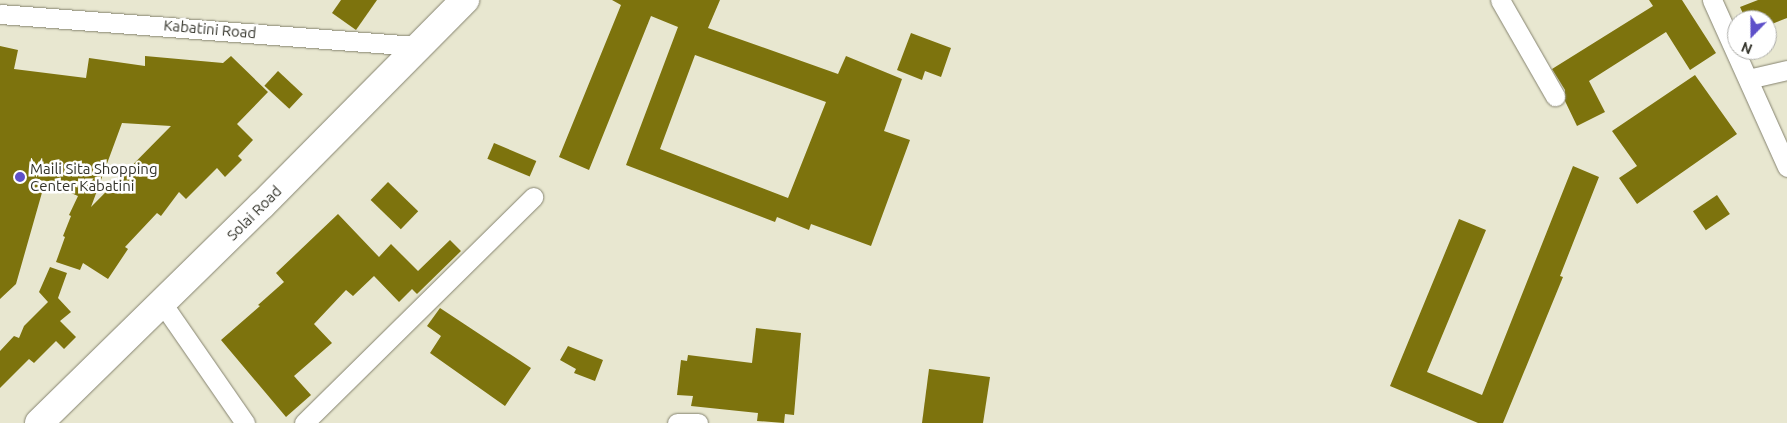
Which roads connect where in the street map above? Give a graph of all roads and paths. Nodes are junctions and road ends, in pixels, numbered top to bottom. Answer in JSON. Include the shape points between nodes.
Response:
{"nodes":[{"id":1,"x":465,"y":0,"type":"edge"},
{"id":2,"x":1500,"y":0,"type":"edge"},
{"id":3,"x":1712,"y":0,"type":"edge"},
{"id":4,"x":0,"y":14,"type":"edge"},
{"id":5,"x":419,"y":46,"type":"junction"},
{"id":6,"x":1787,"y":70,"type":"edge"},
{"id":7,"x":1748,"y":79,"type":"junction"},
{"id":8,"x":1555,"y":96,"type":"dead end"},
{"id":9,"x":1787,"y":167,"type":"edge"},
{"id":10,"x":533,"y":197,"type":"dead end"},
{"id":11,"x":162,"y":303,"type":"junction"},
{"id":12,"x":39,"y":423,"type":"edge"},
{"id":13,"x":245,"y":423,"type":"edge"},
{"id":14,"x":304,"y":423,"type":"edge"},
{"id":15,"x":677,"y":423,"type":"edge"},
{"id":16,"x":698,"y":423,"type":"edge"}],
"edges":[{"from":1,"to":5,"type":"highway","name":"Solai Road"},
{"from":2,"to":8,"type":"street"},
{"from":3,"to":7,"type":"street"},
{"from":4,"to":5,"type":"street","name":"Kabatini Road"},
{"from":5,"to":11,"type":"highway","name":"Solai Road"},
{"from":6,"to":7,"type":"street"},
{"from":7,"to":9,"type":"street"},
{"from":10,"to":14,"type":"street"},
{"from":11,"to":12,"type":"highway","name":"Solai Road"},
{"from":11,"to":13,"type":"street"},
{"from":15,"to":16,"type":"street"}]}
